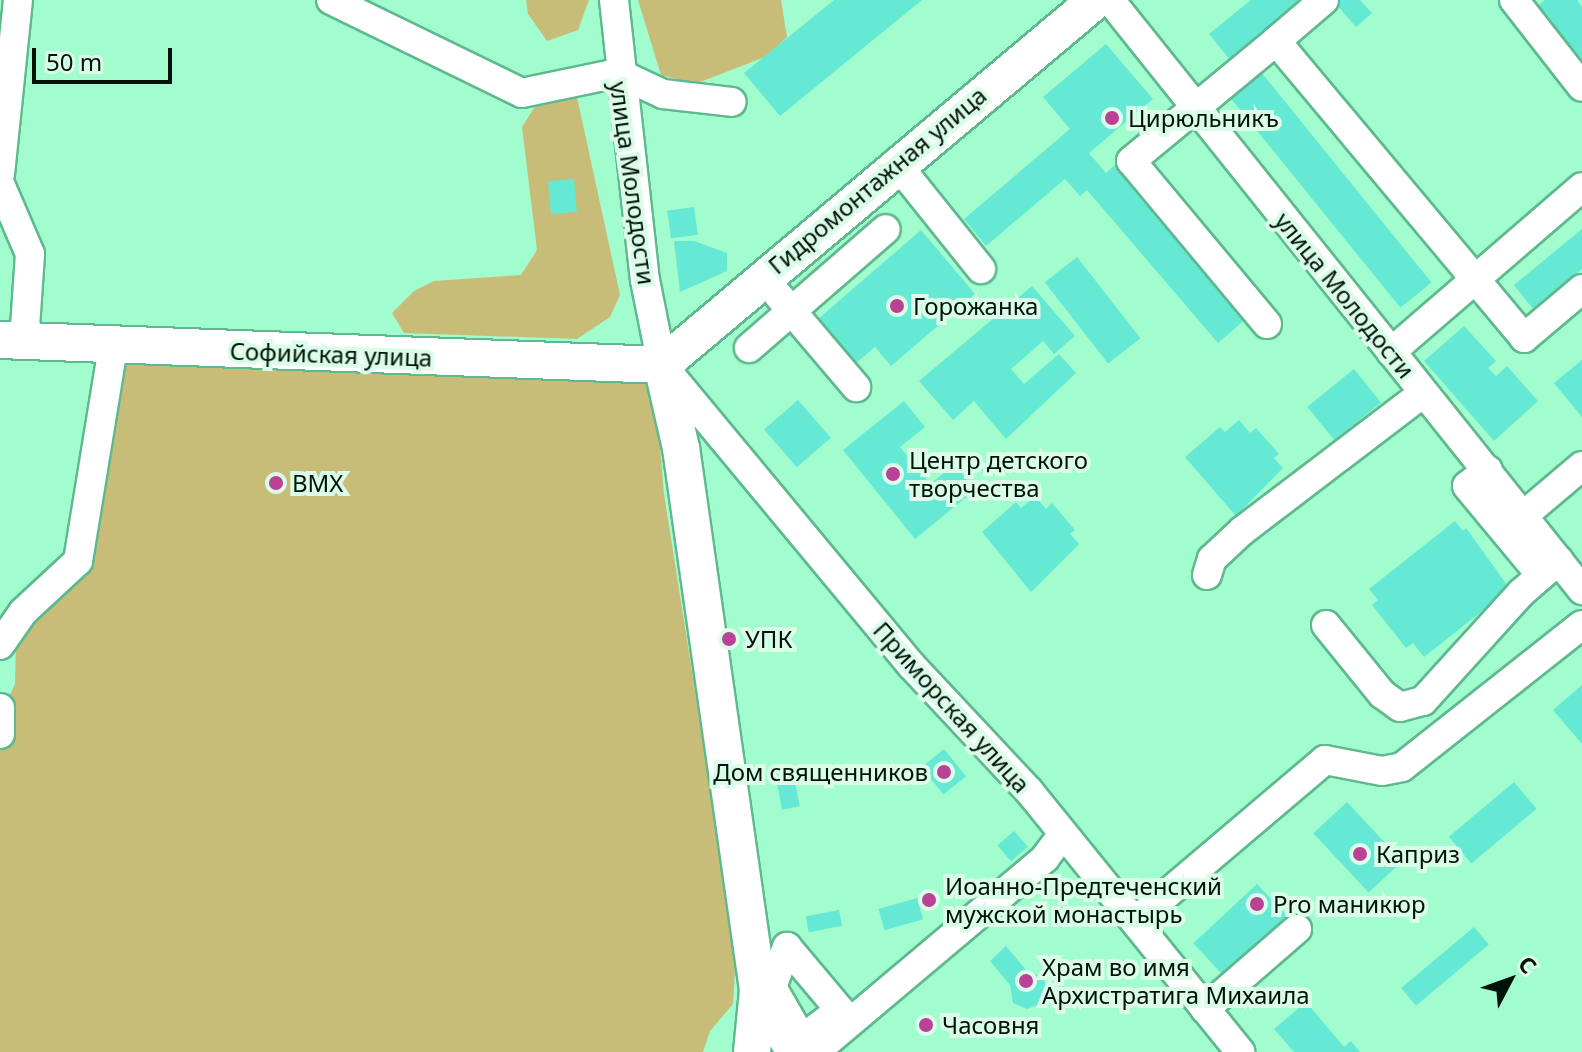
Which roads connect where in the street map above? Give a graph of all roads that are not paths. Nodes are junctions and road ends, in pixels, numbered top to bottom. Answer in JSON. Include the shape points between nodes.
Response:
{"nodes":[{"id":1,"x":18,"y":0,"type":"edge"},
{"id":2,"x":331,"y":0,"type":"edge"},
{"id":3,"x":614,"y":0,"type":"edge"},
{"id":4,"x":1096,"y":0,"type":"edge"},
{"id":5,"x":1110,"y":0,"type":"edge"},
{"id":6,"x":1324,"y":0,"type":"edge"},
{"id":7,"x":1514,"y":0,"type":"edge"},
{"id":8,"x":1276,"y":41,"type":"junction"},
{"id":9,"x":618,"y":73,"type":"junction"},
{"id":10,"x":1582,"y":87,"type":"edge"},
{"id":11,"x":732,"y":102,"type":"dead end"},
{"id":12,"x":1196,"y":108,"type":"junction"},
{"id":13,"x":896,"y":163,"type":"junction"},
{"id":14,"x":0,"y":174,"type":"edge"},
{"id":15,"x":0,"y":184,"type":"edge"},
{"id":16,"x":1582,"y":187,"type":"edge"},
{"id":17,"x":8,"y":225,"type":"edge"},
{"id":18,"x":886,"y":229,"type":"dead end"},
{"id":19,"x":981,"y":269,"type":"dead end"},
{"id":20,"x":762,"y":276,"type":"junction"},
{"id":21,"x":1475,"y":279,"type":"junction"},
{"id":22,"x":1582,"y":289,"type":"edge"},
{"id":23,"x":789,"y":310,"type":"junction"},
{"id":24,"x":1267,"y":324,"type":"dead end"},
{"id":25,"x":12,"y":340,"type":"edge"},
{"id":26,"x":113,"y":348,"type":"junction"},
{"id":27,"x":749,"y":348,"type":"dead end"},
{"id":28,"x":1391,"y":352,"type":"junction"},
{"id":29,"x":662,"y":365,"type":"junction"},
{"id":30,"x":856,"y":387,"type":"dead end"},
{"id":31,"x":1423,"y":393,"type":"junction"},
{"id":32,"x":1582,"y":466,"type":"edge"},
{"id":33,"x":1488,"y":470,"type":"junction"},
{"id":34,"x":1524,"y":515,"type":"junction"},
{"id":35,"x":1550,"y":568,"type":"junction"},
{"id":36,"x":1207,"y":575,"type":"dead end"},
{"id":37,"x":1582,"y":590,"type":"edge"},
{"id":38,"x":1326,"y":625,"type":"dead end"},
{"id":39,"x":1582,"y":625,"type":"edge"},
{"id":40,"x":0,"y":645,"type":"edge"},
{"id":41,"x":0,"y":708,"type":"edge"},
{"id":42,"x":0,"y":734,"type":"edge"},
{"id":43,"x":1061,"y":837,"type":"junction"},
{"id":44,"x":1135,"y":921,"type":"junction"},
{"id":45,"x":1297,"y":929,"type":"dead end"},
{"id":46,"x":758,"y":990,"type":"junction"},
{"id":47,"x":1205,"y":1009,"type":"junction"},
{"id":48,"x":798,"y":1044,"type":"edge"},
{"id":49,"x":752,"y":1052,"type":"edge"},
{"id":50,"x":1240,"y":1052,"type":"edge"}],
"edges":[{"from":1,"to":14,"type":"street"},
{"from":2,"to":9,"type":"street","via":[[522,93]]},
{"from":3,"to":9,"type":"street","name":"улица Молодости"},
{"from":4,"to":13,"type":"main road","name":"Гидромонтажная улица"},
{"from":5,"to":12,"type":"street","name":"улица Молодости"},
{"from":6,"to":8,"type":"street"},
{"from":7,"to":10,"type":"street"},
{"from":8,"to":12,"type":"street"},
{"from":8,"to":21,"type":"street"},
{"from":9,"to":11,"type":"street","via":[[663,94]]},
{"from":9,"to":29,"type":"street","name":"улица Молодости"},
{"from":12,"to":24,"type":"street","via":[[1131,161]]},
{"from":12,"to":28,"type":"street","name":"улица Молодости"},
{"from":13,"to":19,"type":"street"},
{"from":13,"to":20,"type":"main road","name":"Гидромонтажная улица"},
{"from":15,"to":17,"type":"street"},
{"from":16,"to":21,"type":"street"},
{"from":17,"to":25,"type":"street","via":[[30,254]]},
{"from":18,"to":23,"type":"street"},
{"from":20,"to":23,"type":"street"},
{"from":20,"to":29,"type":"main road","name":"Гидромонтажная улица"},
{"from":21,"to":22,"type":"street","via":[[1524,338]]},
{"from":21,"to":28,"type":"street"},
{"from":23,"to":27,"type":"street"},
{"from":23,"to":30,"type":"street"},
{"from":25,"to":26,"type":"main road","name":"Софийская улица"},
{"from":26,"to":29,"type":"main road","name":"Софийская улица"},
{"from":26,"to":40,"type":"street","via":[[78,561],[23,612]]},
{"from":28,"to":31,"type":"street","name":"улица Молодости"},
{"from":29,"to":43,"type":"street","name":"Приморская улица","via":[[912,666],[1029,791]]},
{"from":29,"to":46,"type":"main road","via":[[681,448]]},
{"from":31,"to":33,"type":"street","name":"улица Молодости"},
{"from":31,"to":36,"type":"street","via":[[1242,531],[1212,559]]},
{"from":32,"to":34,"type":"street"},
{"from":33,"to":34,"type":"street","name":"улица Молодости"},
{"from":33,"to":35,"type":"street","via":[[1467,486]]},
{"from":34,"to":35,"type":"street","name":"улица Молодости"},
{"from":35,"to":37,"type":"street","name":"улица Молодости"},
{"from":35,"to":38,"type":"street","via":[[1423,701],[1400,707],[1382,694]]},
{"from":39,"to":44,"type":"street","via":[[1402,767],[1382,771],[1325,760]]},
{"from":41,"to":42,"type":"street"},
{"from":43,"to":44,"type":"street","name":"Приморская улица"},
{"from":43,"to":48,"type":"street","via":[[1045,858]]},
{"from":44,"to":47,"type":"street","name":"Приморская улица"},
{"from":45,"to":47,"type":"street"},
{"from":46,"to":48,"type":"main road"},
{"from":46,"to":49,"type":"main road"},
{"from":47,"to":50,"type":"street","name":"Приморская улица"}]}
